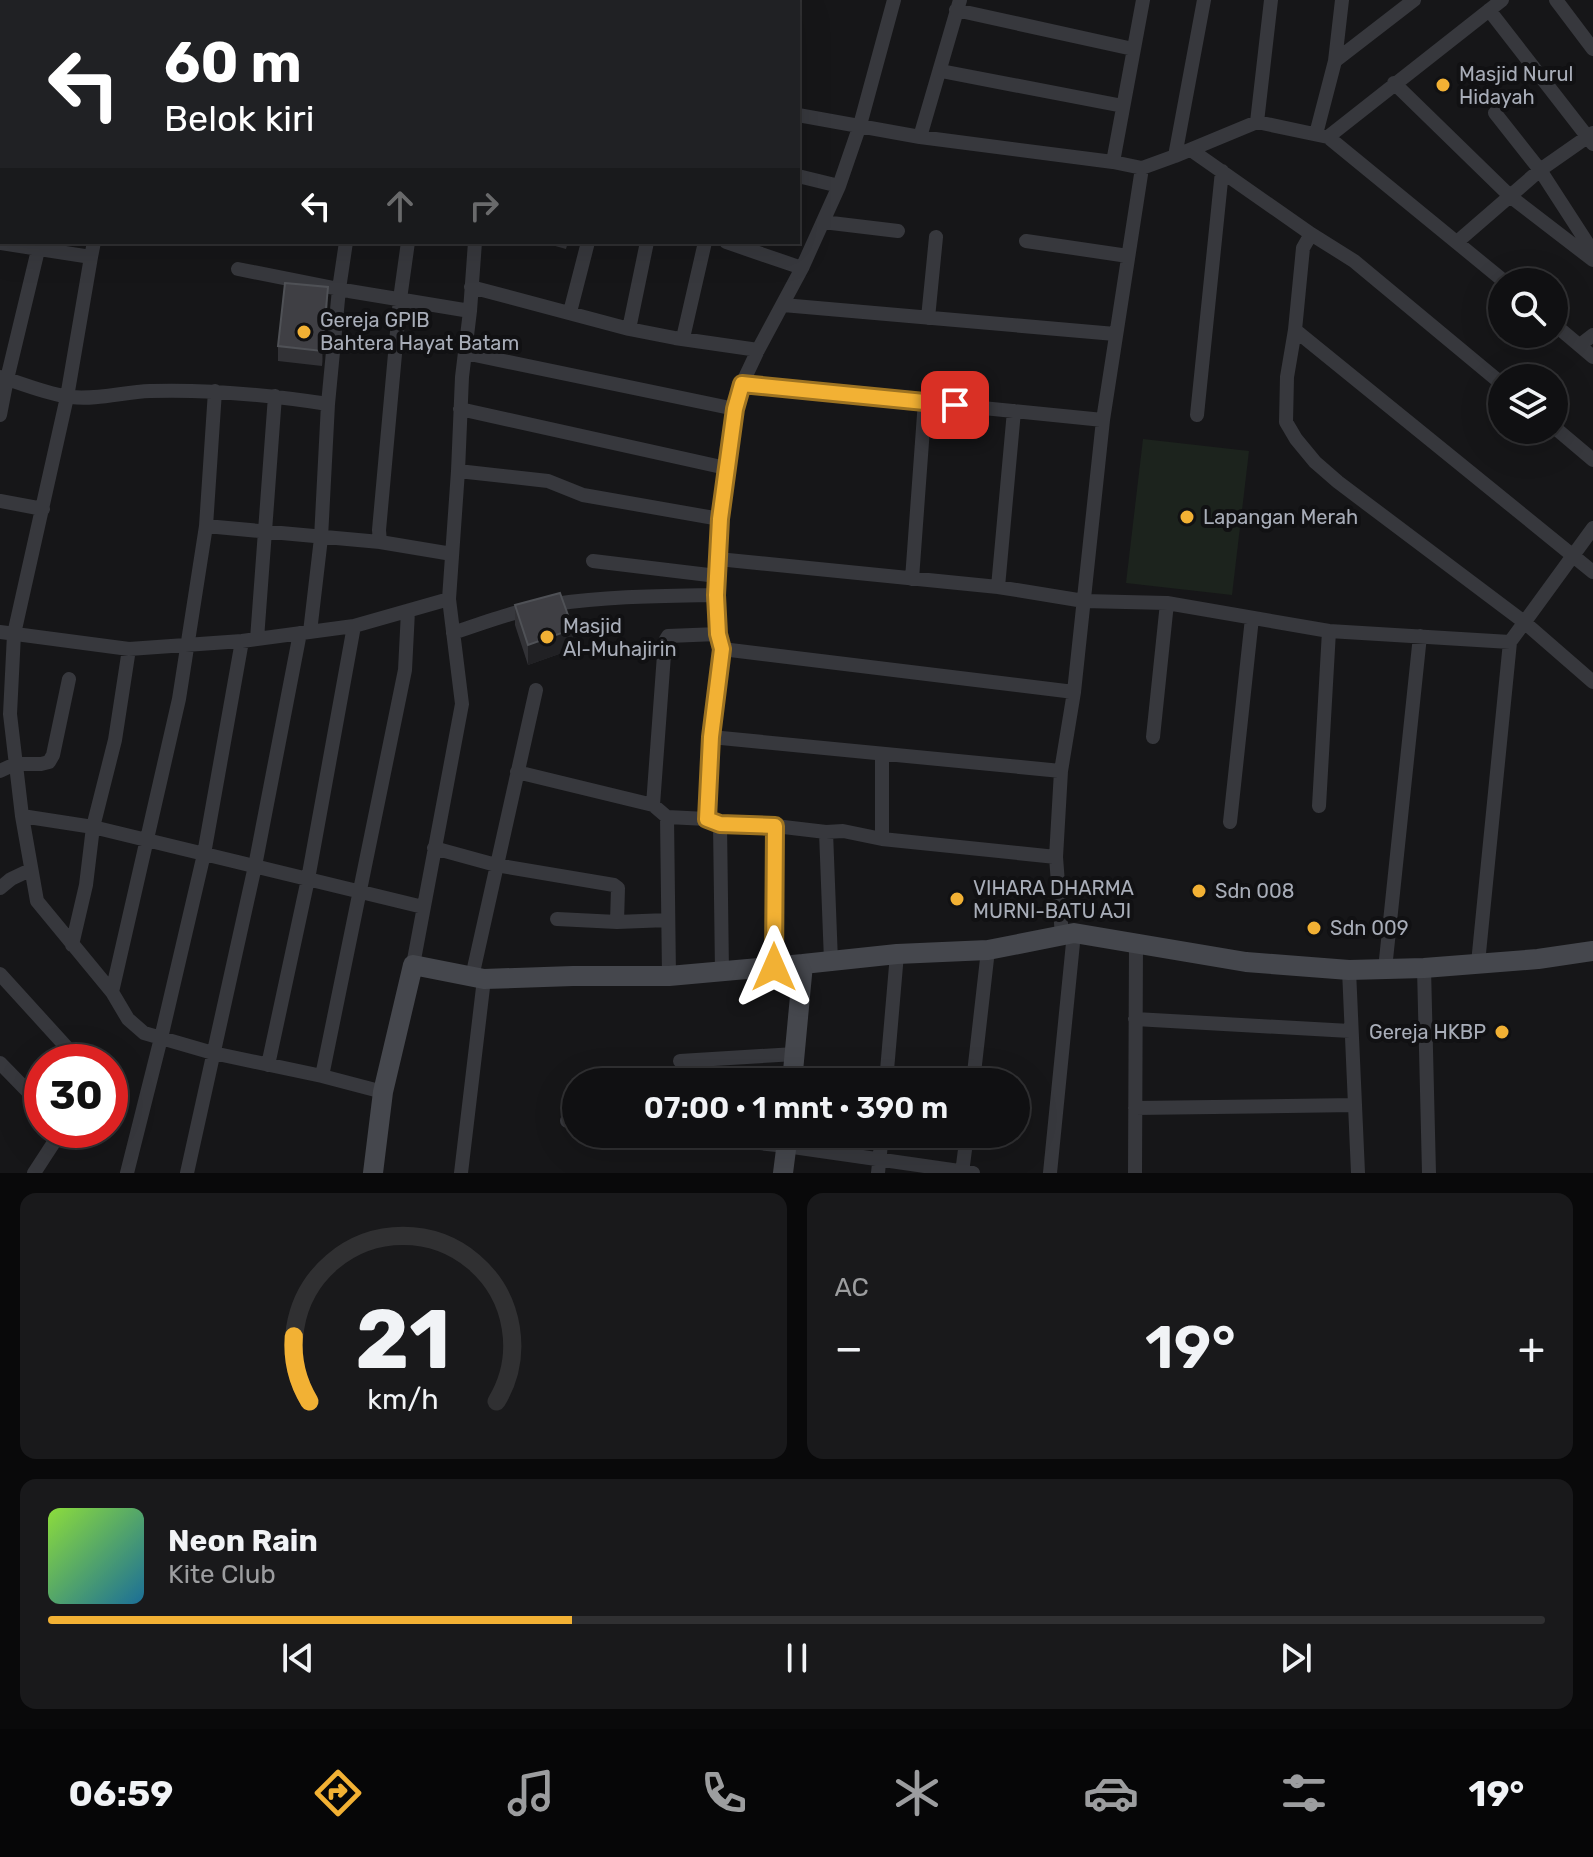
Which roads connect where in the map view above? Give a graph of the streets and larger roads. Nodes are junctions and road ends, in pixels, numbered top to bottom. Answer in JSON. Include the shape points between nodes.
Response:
{"nodes":[{"id":1,"x":894,"y":0,"type":"edge"},
{"id":2,"x":1143,"y":0,"type":"edge"},
{"id":3,"x":1204,"y":0,"type":"edge"},
{"id":4,"x":1271,"y":0,"type":"edge"},
{"id":5,"x":1342,"y":0,"type":"edge"},
{"id":6,"x":1414,"y":0,"type":"edge"},
{"id":7,"x":1502,"y":0,"type":"edge"},
{"id":8,"x":1556,"y":0,"type":"edge"},
{"id":9,"x":958,"y":5,"type":"edge"},
{"id":10,"x":1489,"y":10,"type":"junction"},
{"id":11,"x":1133,"y":49,"type":"junction"},
{"id":12,"x":1593,"y":49,"type":"edge"},
{"id":13,"x":1335,"y":61,"type":"junction"},
{"id":14,"x":941,"y":71,"type":"junction"},
{"id":15,"x":1394,"y":83,"type":"junction"},
{"id":16,"x":1123,"y":106,"type":"junction"},
{"id":17,"x":1495,"y":113,"type":"dead end"},
{"id":18,"x":800,"y":115,"type":"edge"},
{"id":19,"x":1257,"y":122,"type":"junction"},
{"id":20,"x":860,"y":125,"type":"junction"},
{"id":21,"x":1322,"y":136,"type":"junction"},
{"id":22,"x":920,"y":137,"type":"junction"},
{"id":23,"x":1591,"y":138,"type":"edge"},
{"id":24,"x":1191,"y":150,"type":"junction"},
{"id":25,"x":1175,"y":156,"type":"junction"},
{"id":26,"x":1113,"y":162,"type":"junction"},
{"id":27,"x":1142,"y":168,"type":"junction"},
{"id":28,"x":1540,"y":170,"type":"junction"},
{"id":29,"x":1222,"y":171,"type":"junction"},
{"id":30,"x":800,"y":176,"type":"edge"},
{"id":31,"x":839,"y":186,"type":"junction"},
{"id":32,"x":1511,"y":197,"type":"junction"},
{"id":33,"x":823,"y":222,"type":"junction"},
{"id":34,"x":898,"y":231,"type":"dead end"},
{"id":35,"x":1311,"y":234,"type":"junction"},
{"id":36,"x":936,"y":237,"type":"dead end"},
{"id":37,"x":1026,"y":241,"type":"dead end"},
{"id":38,"x":1457,"y":242,"type":"junction"},
{"id":39,"x":5,"y":244,"type":"edge"},
{"id":40,"x":346,"y":244,"type":"edge"},
{"id":41,"x":408,"y":244,"type":"edge"},
{"id":42,"x":475,"y":244,"type":"edge"},
{"id":43,"x":587,"y":244,"type":"edge"},
{"id":44,"x":647,"y":244,"type":"edge"},
{"id":45,"x":705,"y":244,"type":"edge"},
{"id":46,"x":738,"y":244,"type":"edge"},
{"id":47,"x":768,"y":249,"type":"edge"},
{"id":48,"x":38,"y":250,"type":"junction"},
{"id":49,"x":93,"y":250,"type":"edge"},
{"id":50,"x":1593,"y":252,"type":"edge"},
{"id":51,"x":1128,"y":256,"type":"junction"},
{"id":52,"x":1593,"y":260,"type":"edge"},
{"id":53,"x":802,"y":268,"type":"junction"},
{"id":54,"x":1488,"y":268,"type":"edge"},
{"id":55,"x":238,"y":269,"type":"dead end"},
{"id":56,"x":471,"y":287,"type":"junction"},
{"id":57,"x":339,"y":289,"type":"junction"},
{"id":58,"x":400,"y":299,"type":"junction"},
{"id":59,"x":783,"y":305,"type":"junction"},
{"id":60,"x":470,"y":311,"type":"junction"},
{"id":61,"x":570,"y":312,"type":"junction"},
{"id":62,"x":928,"y":318,"type":"junction"},
{"id":63,"x":629,"y":329,"type":"junction"},
{"id":64,"x":1295,"y":330,"type":"junction"},
{"id":65,"x":1115,"y":334,"type":"junction"},
{"id":66,"x":1568,"y":335,"type":"edge"},
{"id":67,"x":1593,"y":335,"type":"edge"},
{"id":68,"x":683,"y":338,"type":"junction"},
{"id":69,"x":1580,"y":345,"type":"junction"},
{"id":70,"x":758,"y":350,"type":"junction"},
{"id":71,"x":465,"y":353,"type":"junction"},
{"id":72,"x":1593,"y":357,"type":"edge"},
{"id":73,"x":1488,"y":372,"type":"edge"},
{"id":74,"x":4,"y":378,"type":"edge"},
{"id":75,"x":742,"y":384,"type":"junction"},
{"id":76,"x":215,"y":391,"type":"junction"},
{"id":77,"x":275,"y":396,"type":"junction"},
{"id":78,"x":67,"y":397,"type":"junction"},
{"id":79,"x":925,"y":401,"type":"junction"},
{"id":80,"x":328,"y":404,"type":"junction"},
{"id":81,"x":460,"y":409,"type":"junction"},
{"id":82,"x":735,"y":409,"type":"junction"},
{"id":83,"x":1014,"y":411,"type":"junction"},
{"id":84,"x":0,"y":415,"type":"edge"},
{"id":85,"x":1197,"y":415,"type":"dead end"},
{"id":86,"x":1103,"y":420,"type":"junction"},
{"id":87,"x":1568,"y":439,"type":"edge"},
{"id":88,"x":1593,"y":460,"type":"edge"},
{"id":89,"x":726,"y":468,"type":"junction"},
{"id":90,"x":458,"y":471,"type":"junction"},
{"id":91,"x":0,"y":501,"type":"edge"},
{"id":92,"x":43,"y":509,"type":"junction"},
{"id":93,"x":720,"y":519,"type":"junction"},
{"id":94,"x":206,"y":526,"type":"junction"},
{"id":95,"x":1593,"y":528,"type":"edge"},
{"id":96,"x":266,"y":532,"type":"junction"},
{"id":97,"x":321,"y":538,"type":"junction"},
{"id":98,"x":380,"y":542,"type":"junction"},
{"id":99,"x":452,"y":554,"type":"junction"},
{"id":100,"x":1573,"y":555,"type":"junction"},
{"id":101,"x":718,"y":559,"type":"junction"},
{"id":102,"x":593,"y":561,"type":"dead end"},
{"id":103,"x":1593,"y":572,"type":"edge"},
{"id":104,"x":717,"y":576,"type":"junction"},
{"id":105,"x":912,"y":579,"type":"junction"},
{"id":106,"x":998,"y":587,"type":"junction"},
{"id":107,"x":716,"y":595,"type":"junction"},
{"id":108,"x":449,"y":599,"type":"junction"},
{"id":109,"x":1084,"y":601,"type":"junction"},
{"id":110,"x":1167,"y":603,"type":"junction"},
{"id":111,"x":408,"y":611,"type":"junction"},
{"id":112,"x":1252,"y":618,"type":"junction"},
{"id":113,"x":1524,"y":622,"type":"junction"},
{"id":114,"x":354,"y":626,"type":"junction"},
{"id":115,"x":1329,"y":631,"type":"junction"},
{"id":116,"x":7,"y":633,"type":"edge"},
{"id":117,"x":305,"y":633,"type":"junction"},
{"id":118,"x":453,"y":633,"type":"junction"},
{"id":119,"x":1420,"y":636,"type":"junction"},
{"id":120,"x":249,"y":640,"type":"junction"},
{"id":121,"x":720,"y":642,"type":"junction"},
{"id":122,"x":1510,"y":642,"type":"junction"},
{"id":123,"x":187,"y":644,"type":"junction"},
{"id":124,"x":129,"y":649,"type":"junction"},
{"id":125,"x":69,"y":679,"type":"dead end"},
{"id":126,"x":1593,"y":682,"type":"edge"},
{"id":127,"x":536,"y":690,"type":"dead end"},
{"id":128,"x":1074,"y":692,"type":"junction"},
{"id":129,"x":711,"y":737,"type":"junction"},
{"id":130,"x":1153,"y":737,"type":"dead end"},
{"id":131,"x":882,"y":755,"type":"junction"},
{"id":132,"x":15,"y":764,"type":"junction"},
{"id":133,"x":0,"y":771,"type":"edge"},
{"id":134,"x":1061,"y":771,"type":"junction"},
{"id":135,"x":517,"y":772,"type":"junction"},
{"id":136,"x":653,"y":805,"type":"junction"},
{"id":137,"x":1319,"y":806,"type":"dead end"},
{"id":138,"x":22,"y":816,"type":"junction"},
{"id":139,"x":667,"y":817,"type":"junction"},
{"id":140,"x":713,"y":822,"type":"junction"},
{"id":141,"x":1230,"y":822,"type":"dead end"},
{"id":142,"x":775,"y":826,"type":"junction"},
{"id":143,"x":93,"y":827,"type":"junction"},
{"id":144,"x":826,"y":832,"type":"junction"},
{"id":145,"x":882,"y":839,"type":"junction"},
{"id":146,"x":148,"y":840,"type":"junction"},
{"id":147,"x":434,"y":848,"type":"junction"},
{"id":148,"x":204,"y":854,"type":"junction"},
{"id":149,"x":1056,"y":857,"type":"junction"},
{"id":150,"x":496,"y":865,"type":"junction"},
{"id":151,"x":255,"y":866,"type":"junction"},
{"id":152,"x":30,"y":870,"type":"junction"},
{"id":153,"x":308,"y":879,"type":"junction"},
{"id":154,"x":0,"y":888,"type":"edge"},
{"id":155,"x":360,"y":892,"type":"junction"},
{"id":156,"x":423,"y":907,"type":"junction"},
{"id":157,"x":557,"y":919,"type":"dead end"},
{"id":158,"x":668,"y":920,"type":"junction"},
{"id":159,"x":617,"y":922,"type":"junction"},
{"id":160,"x":1068,"y":934,"type":"junction"},
{"id":161,"x":1136,"y":944,"type":"junction"},
{"id":162,"x":72,"y":945,"type":"junction"},
{"id":163,"x":988,"y":950,"type":"junction"},
{"id":164,"x":1593,"y":951,"type":"edge"},
{"id":165,"x":897,"y":954,"type":"junction"},
{"id":166,"x":831,"y":961,"type":"junction"},
{"id":167,"x":1478,"y":963,"type":"junction"},
{"id":168,"x":803,"y":964,"type":"junction"},
{"id":169,"x":413,"y":965,"type":"junction"},
{"id":170,"x":774,"y":967,"type":"junction"},
{"id":171,"x":1424,"y":968,"type":"junction"},
{"id":172,"x":1385,"y":969,"type":"junction"},
{"id":173,"x":1349,"y":970,"type":"junction"},
{"id":174,"x":722,"y":972,"type":"junction"},
{"id":175,"x":0,"y":974,"type":"edge"},
{"id":176,"x":669,"y":976,"type":"junction"},
{"id":177,"x":478,"y":978,"type":"junction"},
{"id":178,"x":112,"y":992,"type":"junction"},
{"id":179,"x":1135,"y":1019,"type":"junction"},
{"id":180,"x":1350,"y":1031,"type":"junction"},
{"id":181,"x":161,"y":1038,"type":"junction"},
{"id":182,"x":64,"y":1044,"type":"edge"},
{"id":183,"x":213,"y":1053,"type":"junction"},
{"id":184,"x":795,"y":1054,"type":"junction"},
{"id":185,"x":680,"y":1061,"type":"dead end"},
{"id":186,"x":0,"y":1063,"type":"edge"},
{"id":187,"x":268,"y":1065,"type":"junction"},
{"id":188,"x":794,"y":1068,"type":"edge"},
{"id":189,"x":887,"y":1068,"type":"edge"},
{"id":190,"x":975,"y":1068,"type":"edge"},
{"id":191,"x":322,"y":1076,"type":"junction"},
{"id":192,"x":24,"y":1088,"type":"edge"},
{"id":193,"x":383,"y":1092,"type":"junction"},
{"id":194,"x":1355,"y":1105,"type":"junction"},
{"id":195,"x":1135,"y":1108,"type":"junction"},
{"id":196,"x":50,"y":1148,"type":"edge"},
{"id":197,"x":786,"y":1148,"type":"edge"},
{"id":198,"x":815,"y":1148,"type":"edge"},
{"id":199,"x":967,"y":1148,"type":"edge"},
{"id":200,"x":879,"y":1166,"type":"edge"},
{"id":201,"x":966,"y":1172,"type":"edge"},
{"id":202,"x":34,"y":1173,"type":"edge"},
{"id":203,"x":127,"y":1173,"type":"edge"},
{"id":204,"x":187,"y":1173,"type":"edge"},
{"id":205,"x":373,"y":1173,"type":"edge"},
{"id":206,"x":461,"y":1173,"type":"edge"},
{"id":207,"x":783,"y":1173,"type":"edge"},
{"id":208,"x":1050,"y":1173,"type":"edge"},
{"id":209,"x":1135,"y":1173,"type":"edge"},
{"id":210,"x":1358,"y":1173,"type":"edge"},
{"id":211,"x":1429,"y":1173,"type":"edge"}],
"edges":[{"from":1,"to":20,"type":"street"},
{"from":2,"to":11,"type":"street"},
{"from":3,"to":25,"type":"street"},
{"from":4,"to":19,"type":"street"},
{"from":5,"to":13,"type":"street"},
{"from":6,"to":13,"type":"street"},
{"from":7,"to":10,"type":"street"},
{"from":8,"to":12,"type":"street"},
{"from":9,"to":11,"type":"street"},
{"from":9,"to":14,"type":"street"},
{"from":10,"to":15,"type":"street"},
{"from":10,"to":23,"type":"street"},
{"from":11,"to":16,"type":"street"},
{"from":13,"to":21,"type":"street"},
{"from":14,"to":16,"type":"street"},
{"from":14,"to":22,"type":"street"},
{"from":15,"to":21,"type":"street"},
{"from":15,"to":32,"type":"street"},
{"from":16,"to":26,"type":"street"},
{"from":17,"to":28,"type":"street"},
{"from":18,"to":20,"type":"street"},
{"from":19,"to":21,"type":"street"},
{"from":19,"to":24,"type":"street"},
{"from":20,"to":22,"type":"street"},
{"from":20,"to":31,"type":"street"},
{"from":21,"to":38,"type":"street"},
{"from":22,"to":26,"type":"street"},
{"from":23,"to":28,"type":"street"},
{"from":24,"to":25,"type":"street"},
{"from":24,"to":29,"type":"street"},
{"from":25,"to":27,"type":"street"},
{"from":26,"to":27,"type":"street"},
{"from":27,"to":51,"type":"street"},
{"from":28,"to":32,"type":"street"},
{"from":28,"to":50,"type":"street"},
{"from":29,"to":35,"type":"street"},
{"from":29,"to":85,"type":"street"},
{"from":30,"to":31,"type":"street"},
{"from":31,"to":33,"type":"street"},
{"from":32,"to":38,"type":"street"},
{"from":32,"to":52,"type":"street"},
{"from":33,"to":34,"type":"street"},
{"from":33,"to":53,"type":"street"},
{"from":35,"to":64,"type":"street","via":[[1303,248]]},
{"from":35,"to":73,"type":"street","via":[[1354,261]]},
{"from":36,"to":62,"type":"street"},
{"from":37,"to":51,"type":"street"},
{"from":38,"to":54,"type":"street"},
{"from":39,"to":48,"type":"street"},
{"from":40,"to":57,"type":"street"},
{"from":41,"to":58,"type":"street"},
{"from":42,"to":56,"type":"street"},
{"from":43,"to":61,"type":"street"},
{"from":44,"to":63,"type":"street"},
{"from":45,"to":68,"type":"street"},
{"from":46,"to":47,"type":"street"},
{"from":47,"to":53,"type":"street"},
{"from":48,"to":49,"type":"street"},
{"from":48,"to":74,"type":"street"},
{"from":49,"to":78,"type":"street"},
{"from":51,"to":65,"type":"street"},
{"from":53,"to":59,"type":"street"},
{"from":55,"to":57,"type":"street"},
{"from":56,"to":60,"type":"street"},
{"from":56,"to":61,"type":"street"},
{"from":57,"to":58,"type":"street"},
{"from":57,"to":80,"type":"street"},
{"from":58,"to":60,"type":"street"},
{"from":58,"to":98,"type":"street"},
{"from":59,"to":62,"type":"street"},
{"from":59,"to":70,"type":"street"},
{"from":60,"to":71,"type":"street"},
{"from":61,"to":63,"type":"street"},
{"from":62,"to":65,"type":"street"},
{"from":63,"to":68,"type":"street"},
{"from":64,"to":100,"type":"street"},
{"from":64,"to":113,"type":"street","via":[[1286,422],[1296,439],[1338,482]]},
{"from":65,"to":86,"type":"street"},
{"from":66,"to":69,"type":"street"},
{"from":67,"to":69,"type":"street"},
{"from":68,"to":70,"type":"street"},
{"from":69,"to":72,"type":"street"},
{"from":70,"to":75,"type":"street"},
{"from":71,"to":81,"type":"street"},
{"from":71,"to":82,"type":"street"},
{"from":74,"to":78,"type":"street"},
{"from":74,"to":84,"type":"street"},
{"from":75,"to":79,"type":"street"},
{"from":75,"to":82,"type":"street"},
{"from":76,"to":77,"type":"street"},
{"from":76,"to":78,"type":"street"},
{"from":76,"to":94,"type":"street"},
{"from":77,"to":80,"type":"street"},
{"from":77,"to":96,"type":"street"},
{"from":78,"to":92,"type":"street"},
{"from":79,"to":83,"type":"street"},
{"from":79,"to":105,"type":"street"},
{"from":80,"to":97,"type":"street"},
{"from":81,"to":89,"type":"street"},
{"from":81,"to":90,"type":"street"},
{"from":82,"to":89,"type":"street"},
{"from":83,"to":86,"type":"street"},
{"from":83,"to":106,"type":"street"},
{"from":86,"to":109,"type":"street"},
{"from":87,"to":88,"type":"street"},
{"from":89,"to":93,"type":"street"},
{"from":90,"to":93,"type":"street","via":[[548,481],[583,495]]},
{"from":90,"to":99,"type":"street"},
{"from":91,"to":92,"type":"street"},
{"from":92,"to":116,"type":"street"},
{"from":93,"to":101,"type":"street"},
{"from":94,"to":96,"type":"street"},
{"from":94,"to":123,"type":"street"},
{"from":95,"to":100,"type":"street"},
{"from":96,"to":97,"type":"street"},
{"from":96,"to":120,"type":"street"},
{"from":97,"to":98,"type":"street"},
{"from":97,"to":117,"type":"street"},
{"from":98,"to":99,"type":"street"},
{"from":99,"to":108,"type":"street"},
{"from":100,"to":103,"type":"street"},
{"from":100,"to":113,"type":"street"},
{"from":101,"to":104,"type":"street"},
{"from":101,"to":105,"type":"street"},
{"from":102,"to":104,"type":"street"},
{"from":104,"to":107,"type":"street"},
{"from":105,"to":106,"type":"street"},
{"from":106,"to":109,"type":"street"},
{"from":107,"to":118,"type":"street","via":[[553,604]]},
{"from":107,"to":121,"type":"street"},
{"from":108,"to":111,"type":"street"},
{"from":108,"to":118,"type":"street"},
{"from":109,"to":110,"type":"street"},
{"from":109,"to":128,"type":"street"},
{"from":110,"to":112,"type":"street"},
{"from":110,"to":130,"type":"street"},
{"from":111,"to":114,"type":"street"},
{"from":111,"to":155,"type":"street","via":[[405,670]]},
{"from":112,"to":115,"type":"street"},
{"from":112,"to":141,"type":"street"},
{"from":113,"to":122,"type":"street"},
{"from":113,"to":126,"type":"street"},
{"from":114,"to":117,"type":"street"},
{"from":114,"to":153,"type":"street"},
{"from":115,"to":119,"type":"street"},
{"from":115,"to":137,"type":"street"},
{"from":116,"to":124,"type":"street"},
{"from":116,"to":132,"type":"street"},
{"from":117,"to":120,"type":"street"},
{"from":117,"to":151,"type":"street"},
{"from":118,"to":147,"type":"street","via":[[462,704]]},
{"from":119,"to":122,"type":"street"},
{"from":119,"to":172,"type":"street"},
{"from":120,"to":123,"type":"street"},
{"from":120,"to":148,"type":"street"},
{"from":121,"to":128,"type":"street"},
{"from":121,"to":129,"type":"street"},
{"from":121,"to":136,"type":"street","via":[[668,636],[665,641]]},
{"from":122,"to":167,"type":"street"},
{"from":123,"to":124,"type":"street"},
{"from":123,"to":146,"type":"street"},
{"from":124,"to":143,"type":"street","via":[[115,740]]},
{"from":125,"to":132,"type":"street","via":[[49,762]]},
{"from":127,"to":135,"type":"street"},
{"from":128,"to":134,"type":"street"},
{"from":129,"to":131,"type":"street"},
{"from":129,"to":140,"type":"street"},
{"from":131,"to":134,"type":"street"},
{"from":131,"to":145,"type":"street"},
{"from":132,"to":133,"type":"street"},
{"from":132,"to":138,"type":"street"},
{"from":134,"to":149,"type":"street"},
{"from":135,"to":136,"type":"street"},
{"from":135,"to":150,"type":"street"},
{"from":136,"to":139,"type":"street"},
{"from":138,"to":143,"type":"street"},
{"from":138,"to":152,"type":"street"},
{"from":139,"to":140,"type":"street"},
{"from":139,"to":158,"type":"street"},
{"from":140,"to":142,"type":"street"},
{"from":140,"to":174,"type":"street"},
{"from":142,"to":144,"type":"street"},
{"from":142,"to":170,"type":"street"},
{"from":143,"to":146,"type":"street"},
{"from":143,"to":162,"type":"street"},
{"from":144,"to":145,"type":"street"},
{"from":144,"to":166,"type":"street"},
{"from":145,"to":149,"type":"street"},
{"from":146,"to":148,"type":"street"},
{"from":146,"to":178,"type":"street"},
{"from":147,"to":150,"type":"street"},
{"from":147,"to":156,"type":"street"},
{"from":148,"to":151,"type":"street"},
{"from":148,"to":181,"type":"street"},
{"from":149,"to":160,"type":"street"},
{"from":150,"to":159,"type":"street","via":[[614,885]]},
{"from":150,"to":177,"type":"street"},
{"from":151,"to":153,"type":"street"},
{"from":151,"to":183,"type":"street"},
{"from":152,"to":154,"type":"street"},
{"from":152,"to":162,"type":"street","via":[[37,901]]},
{"from":153,"to":155,"type":"street"},
{"from":153,"to":187,"type":"street"},
{"from":155,"to":156,"type":"street"},
{"from":155,"to":191,"type":"street"},
{"from":156,"to":169,"type":"street"},
{"from":157,"to":159,"type":"street"},
{"from":158,"to":159,"type":"street"},
{"from":158,"to":176,"type":"street"},
{"from":160,"to":161,"type":"street"},
{"from":160,"to":163,"type":"street"},
{"from":160,"to":208,"type":"street"},
{"from":161,"to":173,"type":"street","via":[[1246,962]]},
{"from":161,"to":179,"type":"street"},
{"from":162,"to":178,"type":"street"},
{"from":163,"to":165,"type":"street"},
{"from":163,"to":190,"type":"street"},
{"from":164,"to":167,"type":"street"},
{"from":165,"to":166,"type":"street"},
{"from":165,"to":189,"type":"street"},
{"from":166,"to":168,"type":"street"},
{"from":167,"to":171,"type":"street"},
{"from":168,"to":170,"type":"street"},
{"from":168,"to":184,"type":"street"},
{"from":169,"to":177,"type":"street"},
{"from":169,"to":193,"type":"street"},
{"from":170,"to":174,"type":"street"},
{"from":171,"to":172,"type":"street"},
{"from":171,"to":211,"type":"street"},
{"from":172,"to":173,"type":"street"},
{"from":173,"to":180,"type":"street"},
{"from":174,"to":176,"type":"street"},
{"from":175,"to":182,"type":"street"},
{"from":176,"to":177,"type":"street"},
{"from":177,"to":206,"type":"street"},
{"from":178,"to":181,"type":"street","via":[[128,1019],[144,1033]]},
{"from":179,"to":180,"type":"street"},
{"from":179,"to":195,"type":"street"},
{"from":180,"to":194,"type":"street"},
{"from":181,"to":183,"type":"street"},
{"from":181,"to":203,"type":"street"},
{"from":183,"to":187,"type":"street"},
{"from":183,"to":204,"type":"street"},
{"from":184,"to":185,"type":"street"},
{"from":184,"to":188,"type":"street"},
{"from":186,"to":192,"type":"street"},
{"from":187,"to":191,"type":"street"},
{"from":191,"to":193,"type":"street"},
{"from":193,"to":205,"type":"street"},
{"from":194,"to":195,"type":"street"},
{"from":194,"to":210,"type":"street"},
{"from":195,"to":209,"type":"street"},
{"from":196,"to":202,"type":"street"},
{"from":197,"to":207,"type":"street"},
{"from":198,"to":200,"type":"street"},
{"from":199,"to":201,"type":"street"},
{"from":200,"to":201,"type":"street"}]}
